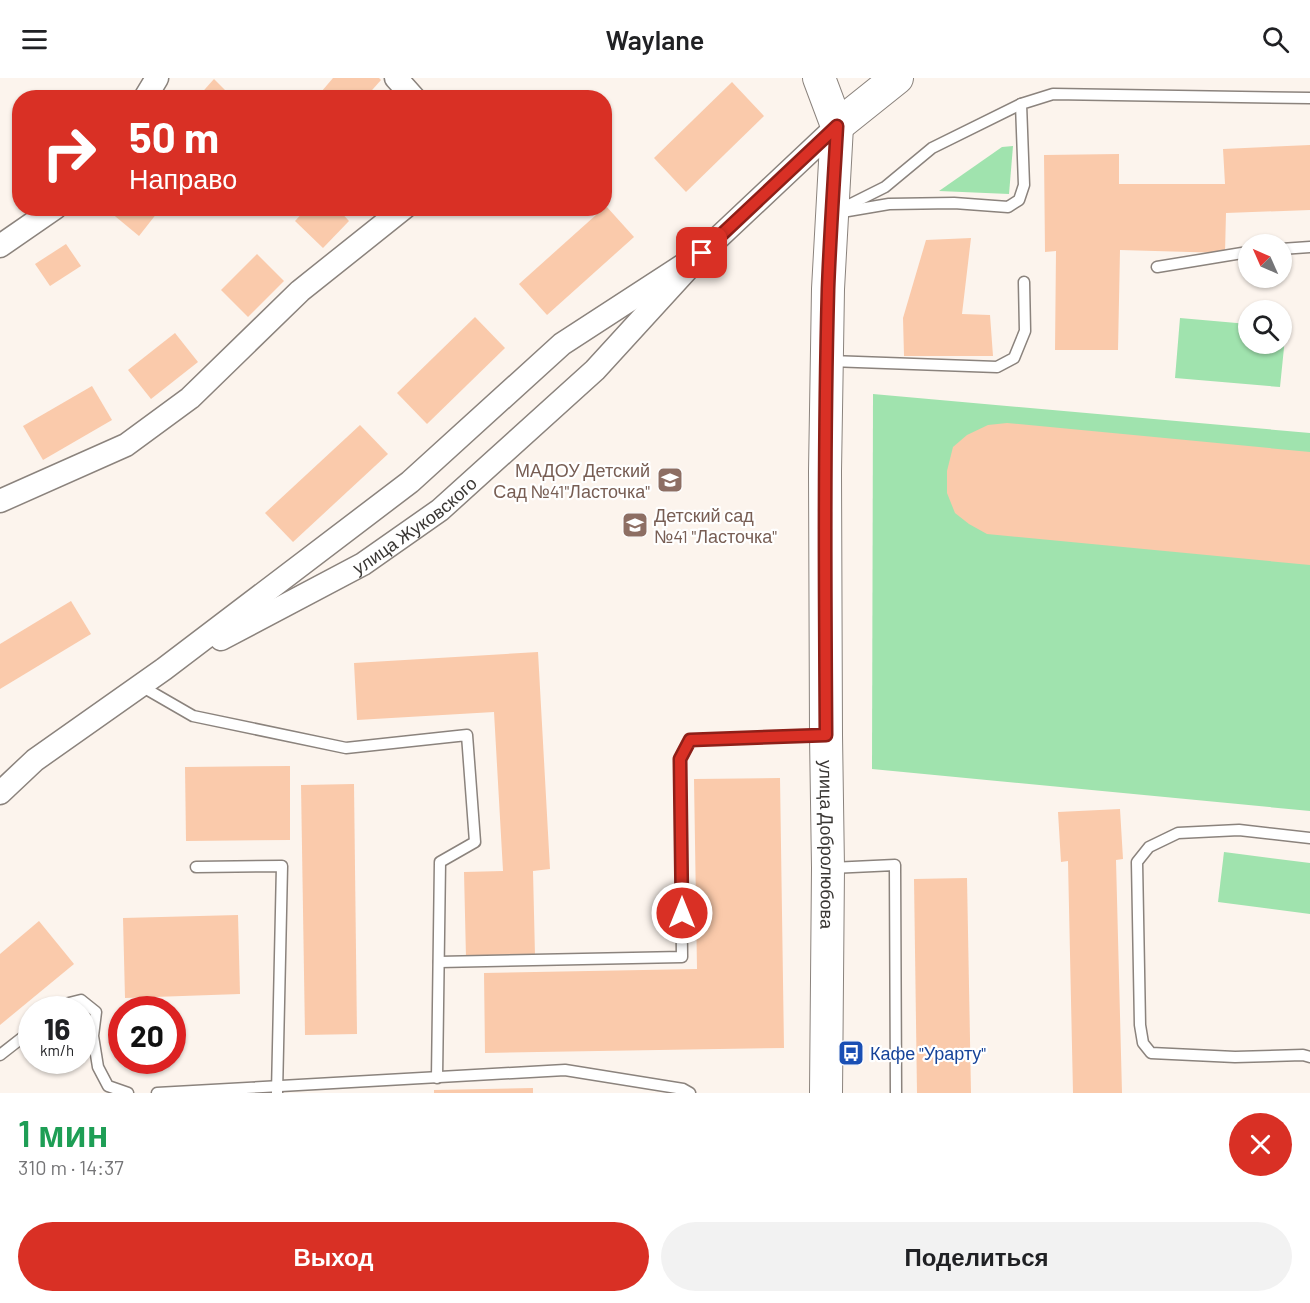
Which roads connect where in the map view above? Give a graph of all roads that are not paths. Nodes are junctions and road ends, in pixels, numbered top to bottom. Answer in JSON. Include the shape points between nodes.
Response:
{"nodes":[{"id":1,"x":396,"y":78,"type":"edge"},
{"id":2,"x":819,"y":78,"type":"edge"},
{"id":3,"x":897,"y":78,"type":"edge"},
{"id":4,"x":407,"y":90,"type":"edge"},
{"id":5,"x":1310,"y":98,"type":"edge"},
{"id":6,"x":1021,"y":104,"type":"junction"},
{"id":7,"x":837,"y":126,"type":"junction"},
{"id":8,"x":832,"y":213,"type":"junction"},
{"id":9,"x":43,"y":216,"type":"edge"},
{"id":10,"x":394,"y":216,"type":"edge"},
{"id":11,"x":0,"y":246,"type":"edge"},
{"id":12,"x":1310,"y":247,"type":"edge"},
{"id":13,"x":1292,"y":248,"type":"edge"},
{"id":14,"x":702,"y":253,"type":"junction"},
{"id":15,"x":1238,"y":254,"type":"edge"},
{"id":16,"x":1157,"y":267,"type":"dead end"},
{"id":17,"x":1023,"y":282,"type":"dead end"},
{"id":18,"x":827,"y":360,"type":"junction"},
{"id":19,"x":0,"y":501,"type":"edge"},
{"id":20,"x":164,"y":669,"type":"junction"},
{"id":21,"x":141,"y":686,"type":"junction"},
{"id":22,"x":826,"y":735,"type":"junction"},
{"id":23,"x":35,"y":760,"type":"junction"},
{"id":24,"x":0,"y":777,"type":"edge"},
{"id":25,"x":0,"y":793,"type":"edge"},
{"id":26,"x":1310,"y":838,"type":"edge"},
{"id":27,"x":196,"y":867,"type":"dead end"},
{"id":28,"x":828,"y":868,"type":"junction"},
{"id":29,"x":439,"y":962,"type":"junction"},
{"id":30,"x":18,"y":1041,"type":"edge"},
{"id":31,"x":0,"y":1055,"type":"edge"},
{"id":32,"x":96,"y":1055,"type":"edge"},
{"id":33,"x":1310,"y":1057,"type":"edge"},
{"id":34,"x":437,"y":1077,"type":"junction"},
{"id":35,"x":277,"y":1090,"type":"edge"},
{"id":36,"x":685,"y":1092,"type":"edge"},
{"id":37,"x":128,"y":1093,"type":"edge"},
{"id":38,"x":157,"y":1093,"type":"edge"},
{"id":39,"x":826,"y":1093,"type":"edge"},
{"id":40,"x":896,"y":1093,"type":"edge"}],
"edges":[{"from":1,"to":4,"type":"street"},
{"from":2,"to":7,"type":"street"},
{"from":3,"to":7,"type":"street","name":"улица Жуковского"},
{"from":5,"to":6,"type":"lane","via":[[1053,94]]},
{"from":6,"to":8,"type":"lane","via":[[932,148],[885,187]]},
{"from":6,"to":8,"type":"lane","via":[[1024,185],[1019,200],[1008,207],[889,204]]},
{"from":7,"to":8,"type":"street","name":"улица Добролюбова"},
{"from":7,"to":14,"type":"street","name":"улица Жуковского"},
{"from":8,"to":18,"type":"street","name":"улица Добролюбова"},
{"from":9,"to":11,"type":"street"},
{"from":10,"to":19,"type":"street","via":[[300,291],[190,398],[126,445]]},
{"from":12,"to":13,"type":"lane"},
{"from":14,"to":20,"type":"street","name":"улица Жуковского","via":[[562,344],[410,482]]},
{"from":14,"to":20,"type":"street","name":"улица Жуковского","via":[[595,370],[440,510],[363,564]]},
{"from":15,"to":16,"type":"lane"},
{"from":17,"to":18,"type":"lane","via":[[1025,331],[1014,358],[997,367]]},
{"from":18,"to":22,"type":"street","name":"улица Добролюбова"},
{"from":20,"to":21,"type":"street","name":"улица Жуковского"},
{"from":21,"to":23,"type":"street","name":"улица Жуковского"},
{"from":21,"to":29,"type":"lane","via":[[193,716],[346,748],[467,735],[475,842],[440,862]]},
{"from":22,"to":28,"type":"street","name":"улица Добролюбова"},
{"from":22,"to":29,"type":"lane","via":[[690,740],[680,759],[682,957]]},
{"from":23,"to":24,"type":"street","name":"улица Жуковского"},
{"from":23,"to":25,"type":"street","name":"улица Жуковского"},
{"from":26,"to":33,"type":"lane","via":[[1239,830],[1178,833],[1149,847],[1137,862],[1140,1025],[1143,1042],[1151,1053]]},
{"from":27,"to":35,"type":"lane","via":[[282,866]]},
{"from":28,"to":39,"type":"street","name":"улица Добролюбова"},
{"from":28,"to":40,"type":"lane","via":[[895,865]]},
{"from":29,"to":34,"type":"lane"},
{"from":30,"to":31,"type":"lane"},
{"from":32,"to":37,"type":"lane","via":[[108,1086]]},
{"from":34,"to":35,"type":"lane"},
{"from":34,"to":36,"type":"lane","via":[[565,1070]]},
{"from":35,"to":38,"type":"lane"}]}
